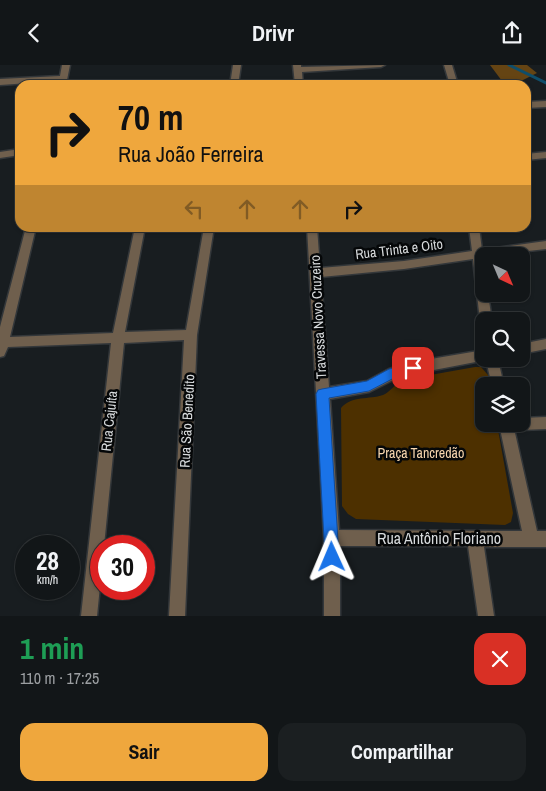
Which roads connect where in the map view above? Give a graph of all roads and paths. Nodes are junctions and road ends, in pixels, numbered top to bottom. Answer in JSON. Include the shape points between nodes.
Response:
{"nodes":[{"id":1,"x":66,"y":65,"type":"edge"},
{"id":2,"x":237,"y":65,"type":"edge"},
{"id":3,"x":381,"y":65,"type":"edge"},
{"id":4,"x":448,"y":65,"type":"edge"},
{"id":5,"x":297,"y":67,"type":"edge"},
{"id":6,"x":63,"y":80,"type":"edge"},
{"id":7,"x":235,"y":80,"type":"edge"},
{"id":8,"x":298,"y":80,"type":"edge"},
{"id":9,"x":452,"y":80,"type":"edge"},
{"id":10,"x":0,"y":82,"type":"edge"},
{"id":11,"x":15,"y":82,"type":"edge"},
{"id":12,"x":531,"y":105,"type":"edge"},
{"id":13,"x":546,"y":105,"type":"edge"},
{"id":14,"x":15,"y":153,"type":"edge"},
{"id":15,"x":0,"y":155,"type":"edge"},
{"id":16,"x":546,"y":155,"type":"edge"},
{"id":17,"x":531,"y":156,"type":"edge"},
{"id":18,"x":30,"y":232,"type":"edge"},
{"id":19,"x":139,"y":232,"type":"edge"},
{"id":20,"x":209,"y":232,"type":"edge"},
{"id":21,"x":312,"y":232,"type":"edge"},
{"id":22,"x":475,"y":232,"type":"edge"},
{"id":23,"x":546,"y":245,"type":"edge"},
{"id":24,"x":476,"y":247,"type":"edge"},
{"id":25,"x":530,"y":247,"type":"edge"},
{"id":26,"x":475,"y":254,"type":"edge"},
{"id":27,"x":316,"y":273,"type":"junction"},
{"id":28,"x":190,"y":335,"type":"junction"},
{"id":29,"x":118,"y":337,"type":"junction"},
{"id":30,"x":546,"y":344,"type":"edge"},
{"id":31,"x":2,"y":347,"type":"edge"},
{"id":32,"x":530,"y":347,"type":"edge"},
{"id":33,"x":475,"y":357,"type":"edge"},
{"id":34,"x":322,"y":394,"type":"junction"},
{"id":35,"x":546,"y":423,"type":"edge"},
{"id":36,"x":530,"y":424,"type":"edge"},
{"id":37,"x":508,"y":432,"type":"edge"},
{"id":38,"x":332,"y":538,"type":"junction"},
{"id":39,"x":475,"y":538,"type":"junction"},
{"id":40,"x":539,"y":539,"type":"edge"},
{"id":41,"x":89,"y":616,"type":"edge"},
{"id":42,"x":178,"y":616,"type":"edge"},
{"id":43,"x":332,"y":616,"type":"edge"},
{"id":44,"x":486,"y":616,"type":"edge"}],
"edges":[{"from":1,"to":6,"type":"street"},
{"from":2,"to":7,"type":"street"},
{"from":3,"to":5,"type":"street"},
{"from":4,"to":9,"type":"street"},
{"from":5,"to":8,"type":"street"},
{"from":10,"to":11,"type":"street"},
{"from":12,"to":13,"type":"street"},
{"from":14,"to":15,"type":"street"},
{"from":16,"to":17,"type":"street"},
{"from":18,"to":31,"type":"street"},
{"from":19,"to":29,"type":"street","name":"Rua Cajuíta"},
{"from":20,"to":28,"type":"street","name":"Rua São Benedito"},
{"from":21,"to":27,"type":"street","name":"Travessa Novo Cruzeiro"},
{"from":22,"to":24,"type":"street"},
{"from":23,"to":25,"type":"street","name":"Rua Trinta e Oito"},
{"from":26,"to":27,"type":"street","name":"Rua Trinta e Oito"},
{"from":27,"to":34,"type":"street","name":"Travessa Novo Cruzeiro"},
{"from":28,"to":29,"type":"street"},
{"from":28,"to":42,"type":"street","name":"Rua São Benedito"},
{"from":29,"to":31,"type":"street"},
{"from":29,"to":41,"type":"street","name":"Rua Cajuíta"},
{"from":30,"to":32,"type":"street"},
{"from":33,"to":34,"type":"street","via":[[407,369],[369,386]]},
{"from":34,"to":38,"type":"street","name":"Travessa Novo Cruzeiro"},
{"from":35,"to":36,"type":"street"},
{"from":37,"to":40,"type":"street"},
{"from":38,"to":39,"type":"street","name":"Rua Antônio Floriano"},
{"from":38,"to":43,"type":"street","name":"Travessa Novo Cruzeiro"},
{"from":39,"to":40,"type":"street","name":"Rua Antônio Floriano"},
{"from":39,"to":44,"type":"street"}]}
